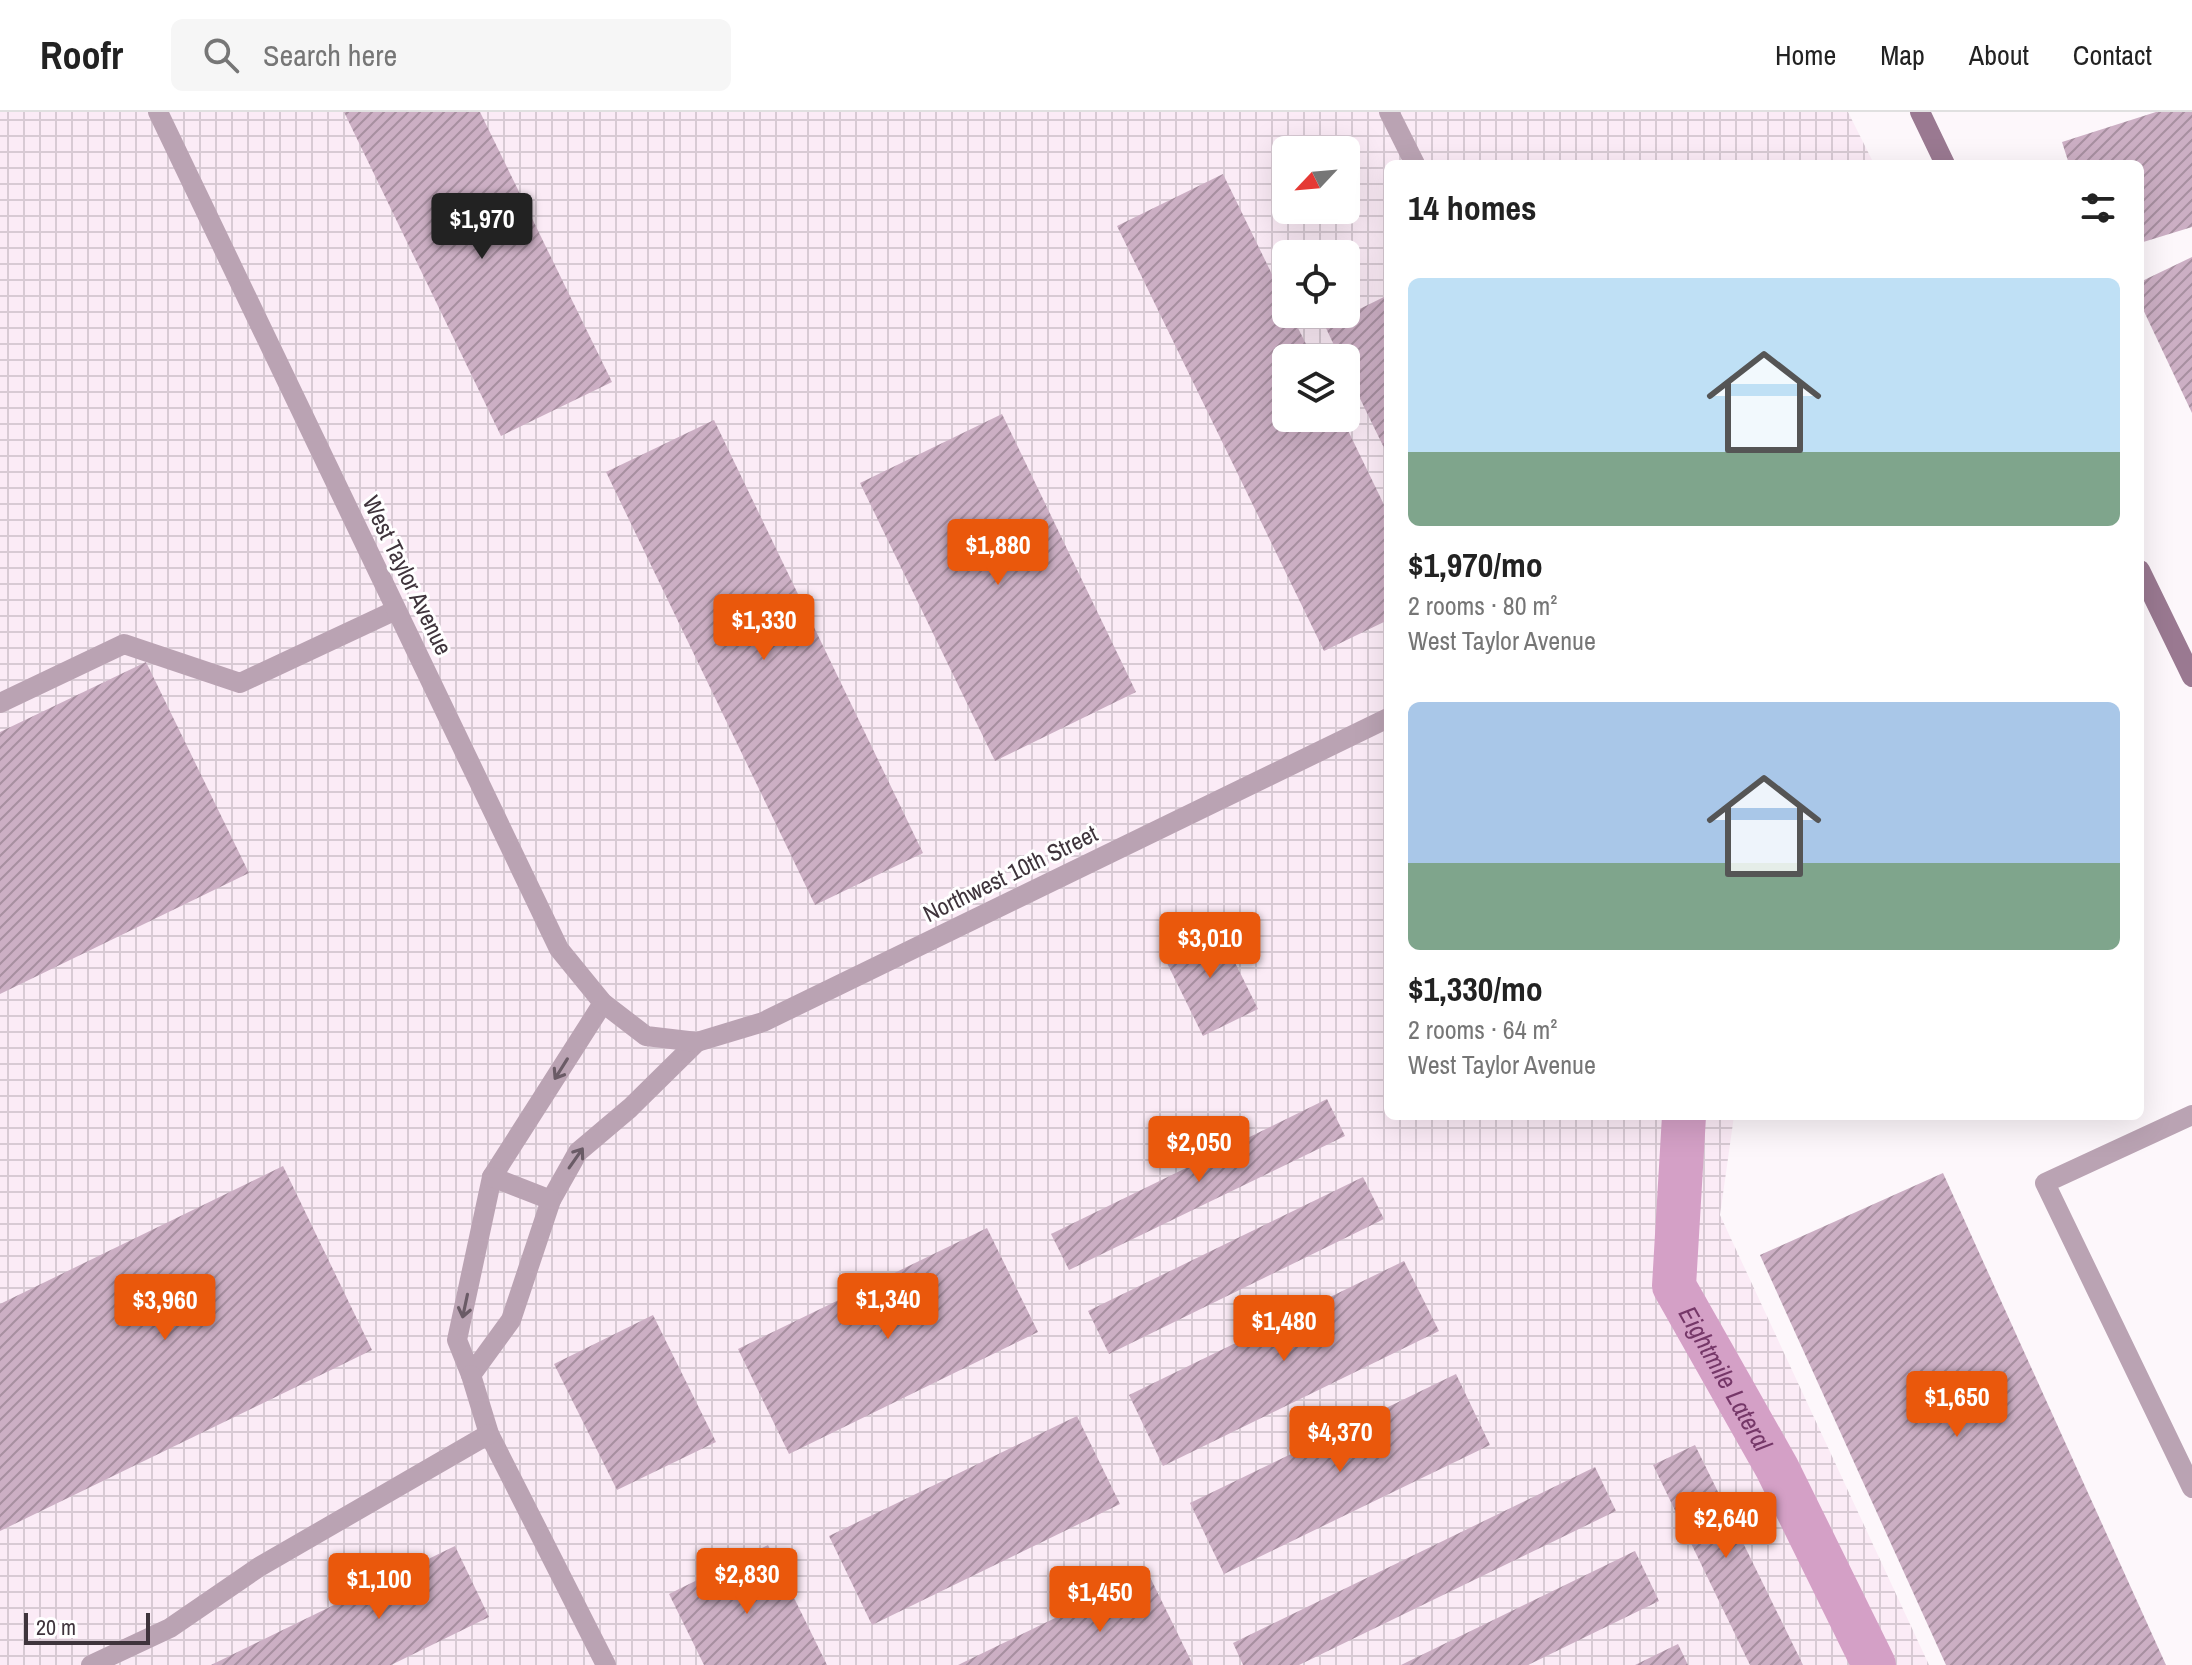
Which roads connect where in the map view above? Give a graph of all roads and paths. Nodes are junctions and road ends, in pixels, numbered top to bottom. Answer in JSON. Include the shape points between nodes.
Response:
{"nodes":[{"id":1,"x":158,"y":112,"type":"edge"},
{"id":2,"x":1389,"y":112,"type":"edge"},
{"id":3,"x":1920,"y":112,"type":"edge"},
{"id":4,"x":1413,"y":160,"type":"edge"},
{"id":5,"x":1943,"y":160,"type":"edge"},
{"id":6,"x":2144,"y":578,"type":"edge"},
{"id":7,"x":396,"y":610,"type":"junction"},
{"id":8,"x":2192,"y":677,"type":"edge"},
{"id":9,"x":0,"y":703,"type":"edge"},
{"id":10,"x":1384,"y":720,"type":"edge"},
{"id":11,"x":603,"y":1003,"type":"junction"},
{"id":12,"x":646,"y":1036,"type":"joint"},
{"id":13,"x":697,"y":1042,"type":"junction"},
{"id":14,"x":2189,"y":1124,"type":"edge"},
{"id":15,"x":492,"y":1177,"type":"junction"},
{"id":16,"x":551,"y":1200,"type":"junction"},
{"id":17,"x":471,"y":1375,"type":"junction"},
{"id":18,"x":489,"y":1434,"type":"junction"},
{"id":19,"x":2192,"y":1488,"type":"edge"},
{"id":20,"x":91,"y":1665,"type":"edge"},
{"id":21,"x":606,"y":1665,"type":"edge"}],
"edges":[{"from":1,"to":7,"type":"street","name":"West Taylor Avenue"},
{"from":2,"to":4,"type":"street"},
{"from":3,"to":5,"type":"main road"},
{"from":6,"to":8,"type":"main road"},
{"from":7,"to":9,"type":"street","via":[[240,683],[124,644]]},
{"from":7,"to":11,"type":"street","name":"West Taylor Avenue","via":[[559,949]]},
{"from":10,"to":13,"type":"street","name":"Northwest 10th Street","via":[[763,1022]]},
{"from":11,"to":12,"type":"street","name":"West Taylor Avenue"},
{"from":11,"to":15,"type":"street","one_way":true},
{"from":12,"to":13,"type":"street","name":"Northwest 10th Street"},
{"from":16,"to":13,"type":"street","one_way":true,"via":[[578,1152]]},
{"from":14,"to":19,"type":"street","via":[[2045,1183]]},
{"from":15,"to":16,"type":"street"},
{"from":15,"to":17,"type":"street","one_way":true,"via":[[457,1340]]},
{"from":16,"to":17,"type":"street","via":[[511,1320]]},
{"from":17,"to":18,"type":"street"},
{"from":18,"to":20,"type":"street","via":[[259,1567],[170,1628]]},
{"from":18,"to":21,"type":"street"}]}
